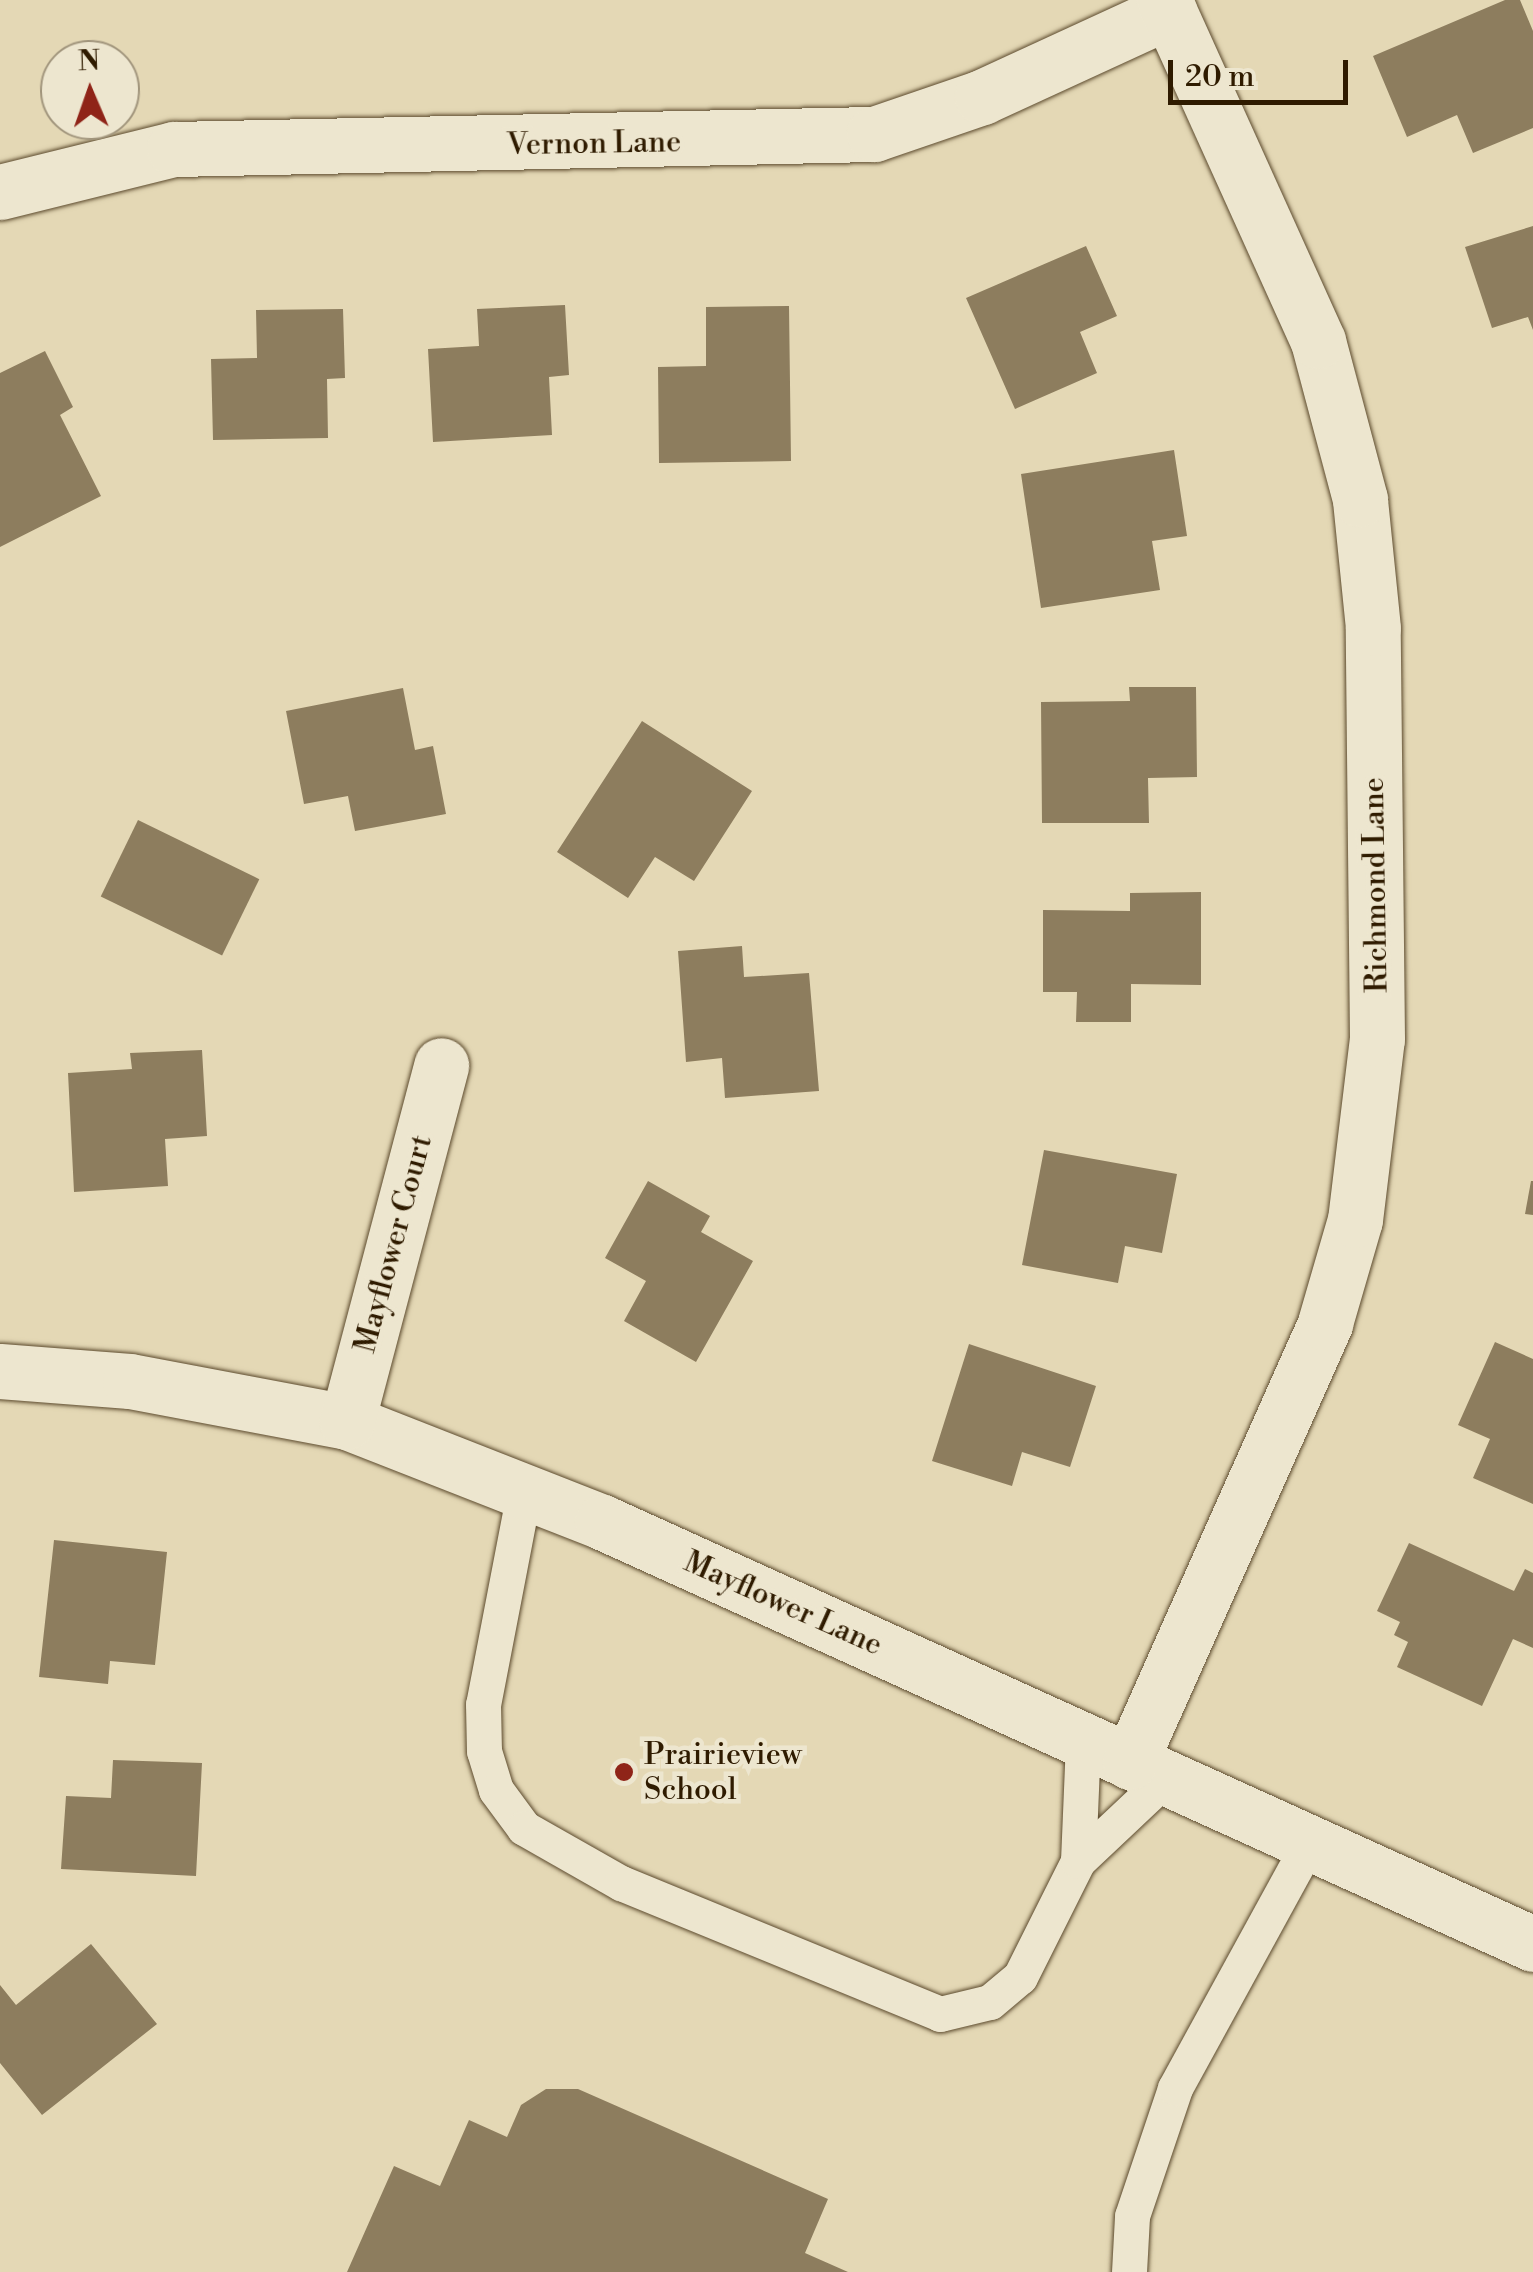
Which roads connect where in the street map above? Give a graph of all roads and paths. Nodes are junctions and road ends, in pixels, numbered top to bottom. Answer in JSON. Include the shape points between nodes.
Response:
{"nodes":[{"id":1,"x":1166,"y":5,"type":"edge"},
{"id":2,"x":0,"y":192,"type":"edge"},
{"id":3,"x":441,"y":1065,"type":"dead end"},
{"id":4,"x":0,"y":1372,"type":"edge"},
{"id":5,"x":348,"y":1422,"type":"junction"},
{"id":6,"x":524,"y":1492,"type":"junction"},
{"id":7,"x":1126,"y":1760,"type":"junction"},
{"id":8,"x":1309,"y":1843,"type":"junction"},
{"id":9,"x":1078,"y":1861,"type":"junction"},
{"id":10,"x":1533,"y":1944,"type":"edge"},
{"id":11,"x":1129,"y":2272,"type":"edge"}],
"edges":[{"from":1,"to":2,"type":"street","name":"Vernon Lane","via":[[982,97],[874,134],[174,149]]},
{"from":1,"to":7,"type":"street","name":"Richmond Lane","via":[[1318,341],[1360,499],[1373,628],[1377,1038],[1355,1220],[1324,1323]]},
{"from":3,"to":5,"type":"street","name":"Mayflower Court"},
{"from":4,"to":5,"type":"street","name":"Mayflower Lane","via":[[130,1381]]},
{"from":5,"to":6,"type":"street","name":"Mayflower Lane"},
{"from":6,"to":7,"type":"street","name":"Mayflower Lane"},
{"from":6,"to":9,"type":"lane","via":[[483,1704],[496,1790],[524,1828],[620,1883],[940,2014],[990,2002],[1020,1977]]},
{"from":7,"to":8,"type":"street","name":"Mayflower Lane"},
{"from":7,"to":9,"type":"lane"},
{"from":7,"to":9,"type":"lane"},
{"from":8,"to":10,"type":"street","name":"Mayflower Lane"},
{"from":8,"to":11,"type":"lane","via":[[1175,2088],[1132,2216]]}]}
